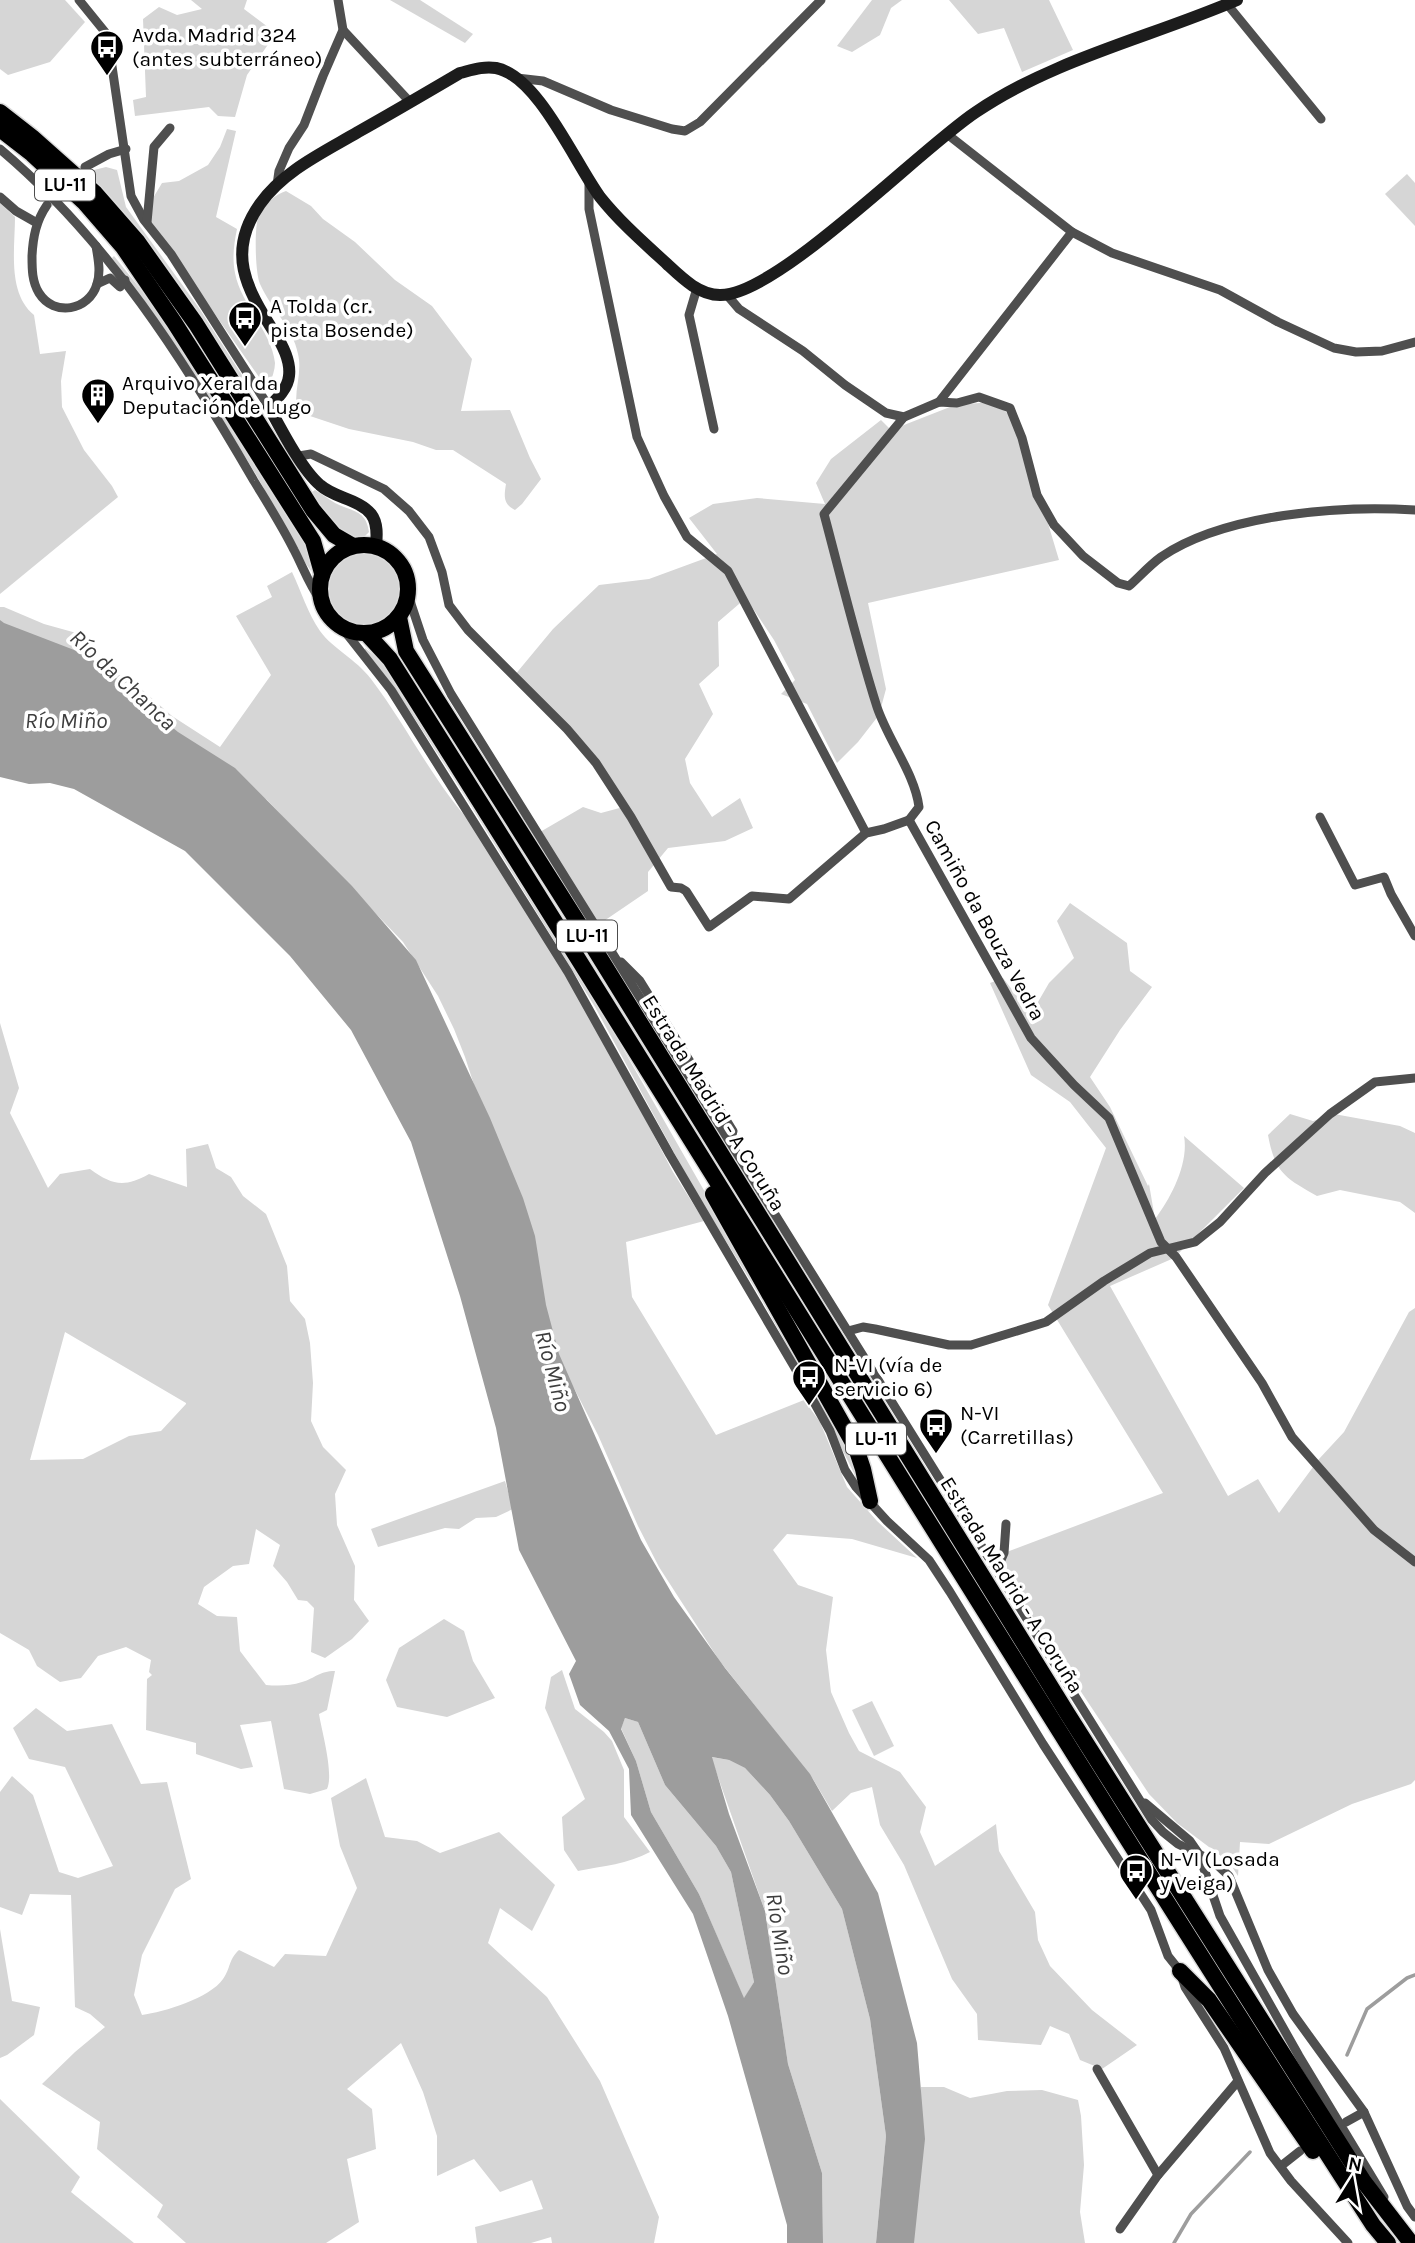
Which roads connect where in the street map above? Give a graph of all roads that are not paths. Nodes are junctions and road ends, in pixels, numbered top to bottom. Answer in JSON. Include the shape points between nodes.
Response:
{"nodes":[{"id":1,"x":79,"y":0,"type":"edge"},
{"id":2,"x":338,"y":0,"type":"edge"},
{"id":3,"x":821,"y":0,"type":"edge"},
{"id":4,"x":1232,"y":2,"type":"edge"},
{"id":5,"x":343,"y":30,"type":"junction"},
{"id":6,"x":517,"y":78,"type":"junction"},
{"id":7,"x":0,"y":101,"type":"edge"},
{"id":8,"x":410,"y":102,"type":"junction"},
{"id":9,"x":0,"y":112,"type":"edge"},
{"id":10,"x":1321,"y":119,"type":"dead end"},
{"id":11,"x":0,"y":128,"type":"edge"},
{"id":12,"x":170,"y":128,"type":"dead end"},
{"id":13,"x":947,"y":134,"type":"junction"},
{"id":14,"x":0,"y":149,"type":"edge"},
{"id":15,"x":126,"y":149,"type":"junction"},
{"id":16,"x":85,"y":167,"type":"tunnel mouth"},
{"id":17,"x":589,"y":180,"type":"junction"},
{"id":18,"x":277,"y":185,"type":"junction"},
{"id":19,"x":95,"y":193,"type":"junction"},
{"id":20,"x":0,"y":197,"type":"edge"},
{"id":21,"x":47,"y":205,"type":"tunnel mouth"},
{"id":22,"x":37,"y":223,"type":"junction"},
{"id":23,"x":147,"y":224,"type":"junction"},
{"id":24,"x":1072,"y":232,"type":"junction"},
{"id":25,"x":96,"y":244,"type":"junction"},
{"id":26,"x":125,"y":280,"type":"junction"},
{"id":27,"x":97,"y":284,"type":"junction"},
{"id":28,"x":697,"y":288,"type":"junction"},
{"id":29,"x":727,"y":295,"type":"junction"},
{"id":30,"x":1415,"y":342,"type":"edge"},
{"id":31,"x":939,"y":402,"type":"junction"},
{"id":32,"x":269,"y":407,"type":"junction"},
{"id":33,"x":904,"y":417,"type":"junction"},
{"id":34,"x":714,"y":429,"type":"dead end"},
{"id":35,"x":299,"y":456,"type":"junction"},
{"id":36,"x":1415,"y":510,"type":"edge"},
{"id":37,"x":353,"y":546,"type":"junction"},
{"id":38,"x":376,"y":546,"type":"junction"},
{"id":39,"x":322,"y":573,"type":"junction"},
{"id":40,"x":408,"y":595,"type":"junction"},
{"id":41,"x":321,"y":601,"type":"junction"},
{"id":42,"x":399,"y":617,"type":"junction"},
{"id":43,"x":343,"y":629,"type":"junction"},
{"id":44,"x":367,"y":634,"type":"junction"},
{"id":45,"x":1320,"y":817,"type":"dead end"},
{"id":46,"x":909,"y":820,"type":"junction"},
{"id":47,"x":866,"y":833,"type":"junction"},
{"id":48,"x":1415,"y":936,"type":"edge"},
{"id":49,"x":637,"y":1054,"type":"junction"},
{"id":50,"x":1415,"y":1078,"type":"edge"},
{"id":51,"x":1168,"y":1249,"type":"junction"},
{"id":52,"x":848,"y":1331,"type":"junction"},
{"id":53,"x":870,"y":1501,"type":"junction"},
{"id":54,"x":1006,"y":1524,"type":"dead end"},
{"id":55,"x":1415,"y":1562,"type":"edge"},
{"id":56,"x":997,"y":1569,"type":"junction"},
{"id":57,"x":1199,"y":1854,"type":"junction"},
{"id":58,"x":1180,"y":1971,"type":"junction"},
{"id":59,"x":1097,"y":2069,"type":"dead end"},
{"id":60,"x":1238,"y":2081,"type":"junction"},
{"id":61,"x":1364,"y":2112,"type":"junction"},
{"id":62,"x":1346,"y":2122,"type":"dead end"},
{"id":63,"x":1300,"y":2151,"type":"dead end"},
{"id":64,"x":1280,"y":2166,"type":"junction"},
{"id":65,"x":1158,"y":2175,"type":"junction"},
{"id":66,"x":1415,"y":2217,"type":"edge"},
{"id":67,"x":1121,"y":2228,"type":"dead end"},
{"id":68,"x":1348,"y":2243,"type":"edge"},
{"id":69,"x":1378,"y":2243,"type":"edge"},
{"id":70,"x":1388,"y":2243,"type":"edge"},
{"id":71,"x":1412,"y":2243,"type":"edge"}],
"edges":[{"from":1,"to":15,"type":"street","via":[[105,32]]},
{"from":2,"to":5,"type":"street"},
{"from":3,"to":6,"type":"street","via":[[700,122],[685,131],[611,110],[543,81]]},
{"from":4,"to":10,"type":"street"},
{"from":4,"to":13,"type":"street","via":[[1010,90]]},
{"from":5,"to":8,"type":"street"},
{"from":5,"to":18,"type":"street","via":[[304,125],[279,171]]},
{"from":6,"to":8,"type":"street","via":[[496,68],[479,68]]},
{"from":6,"to":17,"type":"street","via":[[545,110]]},
{"from":7,"to":19,"type":"highway","via":[[49,142]]},
{"from":8,"to":18,"type":"street"},
{"from":9,"to":19,"type":"highway","number":"LU-11"},
{"from":11,"to":39,"type":"highway","number":"LU-11","via":[[83,202],[123,247],[313,541]]},
{"from":12,"to":23,"type":"street","via":[[155,147]]},
{"from":13,"to":24,"type":"street"},
{"from":13,"to":29,"type":"street","via":[[800,255],[756,285]]},
{"from":14,"to":25,"type":"street"},
{"from":15,"to":16,"type":"street"},
{"from":15,"to":23,"type":"street","via":[[131,196]]},
{"from":17,"to":28,"type":"street","via":[[631,233]]},
{"from":17,"to":47,"type":"street","via":[[589,209],[637,437],[687,537],[728,571]]},
{"from":18,"to":32,"type":"street","via":[[251,219],[241,255],[254,301],[288,363],[285,388]]},
{"from":19,"to":37,"type":"highway","number":"LU-11","via":[[137,241],[196,324],[313,510],[334,536]]},
{"from":20,"to":22,"type":"street"},
{"from":21,"to":22,"type":"street"},
{"from":22,"to":27,"type":"street","via":[[33,274],[40,295],[49,304],[67,309],[81,306]]},
{"from":23,"to":32,"type":"street"},
{"from":24,"to":30,"type":"street","via":[[1112,253],[1220,290],[1334,348],[1382,351]]},
{"from":24,"to":31,"type":"street"},
{"from":25,"to":26,"type":"street"},
{"from":25,"to":27,"type":"street"},
{"from":26,"to":27,"type":"street","via":[[120,287],[110,278]]},
{"from":26,"to":41,"type":"street","via":[[220,424]]},
{"from":28,"to":29,"type":"street"},
{"from":28,"to":34,"type":"street","via":[[689,315]]},
{"from":29,"to":33,"type":"street","via":[[739,309],[886,414]]},
{"from":31,"to":33,"type":"street"},
{"from":31,"to":36,"type":"street","via":[[978,397],[1010,408],[1037,495],[1054,525],[1083,556],[1129,586],[1161,557],[1202,536],[1238,525],[1373,507]]},
{"from":32,"to":35,"type":"street"},
{"from":33,"to":46,"type":"street","via":[[824,514],[878,710],[917,791],[919,807]]},
{"from":35,"to":38,"type":"street","via":[[319,485],[371,514],[376,522]]},
{"from":35,"to":47,"type":"street","name":"Camiño da Bouza Vedra","via":[[311,454],[384,489],[409,510],[429,537],[449,605],[596,763],[671,887],[686,891],[709,927],[752,897],[789,899]]},
{"from":37,"to":38,"type":"highway"},
{"from":37,"to":39,"type":"highway","via":[[334,556]]},
{"from":38,"to":40,"type":"highway","via":[[405,570]]},
{"from":39,"to":41,"type":"highway","number":"LU-11"},
{"from":40,"to":42,"type":"highway"},
{"from":40,"to":52,"type":"street","via":[[441,678]]},
{"from":41,"to":43,"type":"highway"},
{"from":42,"to":44,"type":"highway"},
{"from":42,"to":71,"type":"highway","name":"Estrada Madrid - A Coruña","number":"LU-11","via":[[406,651],[1009,1620],[1364,2182]]},
{"from":43,"to":44,"type":"highway"},
{"from":43,"to":53,"type":"street","via":[[391,690],[568,972],[830,1431],[845,1470]]},
{"from":44,"to":49,"type":"highway","name":"Estrada Madrid - A Coruña","number":"LU-11","via":[[390,659]]},
{"from":45,"to":48,"type":"street","via":[[1355,885],[1384,877]]},
{"from":46,"to":47,"type":"street","name":"Camiño da Bouza Vedra"},
{"from":46,"to":51,"type":"street","name":"Camiño da Bouza Vedra","via":[[1031,1038],[1109,1118],[1161,1242]]},
{"from":49,"to":53,"type":"highway","via":[[856,1448]]},
{"from":49,"to":70,"type":"highway","name":"Estrada Madrid - A Coruña","number":"LU-11","via":[[1172,1912]]},
{"from":50,"to":51,"type":"street","via":[[1375,1082],[1330,1114],[1220,1222],[1195,1242]]},
{"from":51,"to":52,"type":"street","via":[[1150,1253],[1046,1322],[996,1339],[949,1345],[863,1327]]},
{"from":51,"to":55,"type":"street","name":"Camiño da Bouza Vedra","via":[[1262,1383],[1292,1437],[1374,1530]]},
{"from":52,"to":56,"type":"street"},
{"from":53,"to":58,"type":"street","via":[[929,1560],[1151,1910],[1168,1956]]},
{"from":54,"to":56,"type":"street","via":[[1004,1553]]},
{"from":56,"to":57,"type":"street","via":[[1152,1820],[1178,1844]]},
{"from":57,"to":61,"type":"street","via":[[1229,1876],[1268,1970],[1293,2014]]},
{"from":57,"to":71,"type":"street","via":[[1225,1926]]},
{"from":58,"to":60,"type":"street"},
{"from":58,"to":69,"type":"highway","via":[[1209,2000]]},
{"from":59,"to":65,"type":"street"},
{"from":60,"to":64,"type":"street"},
{"from":60,"to":65,"type":"street"},
{"from":61,"to":62,"type":"street"},
{"from":61,"to":66,"type":"street"},
{"from":63,"to":64,"type":"street"},
{"from":64,"to":68,"type":"street"},
{"from":65,"to":67,"type":"street"}]}
